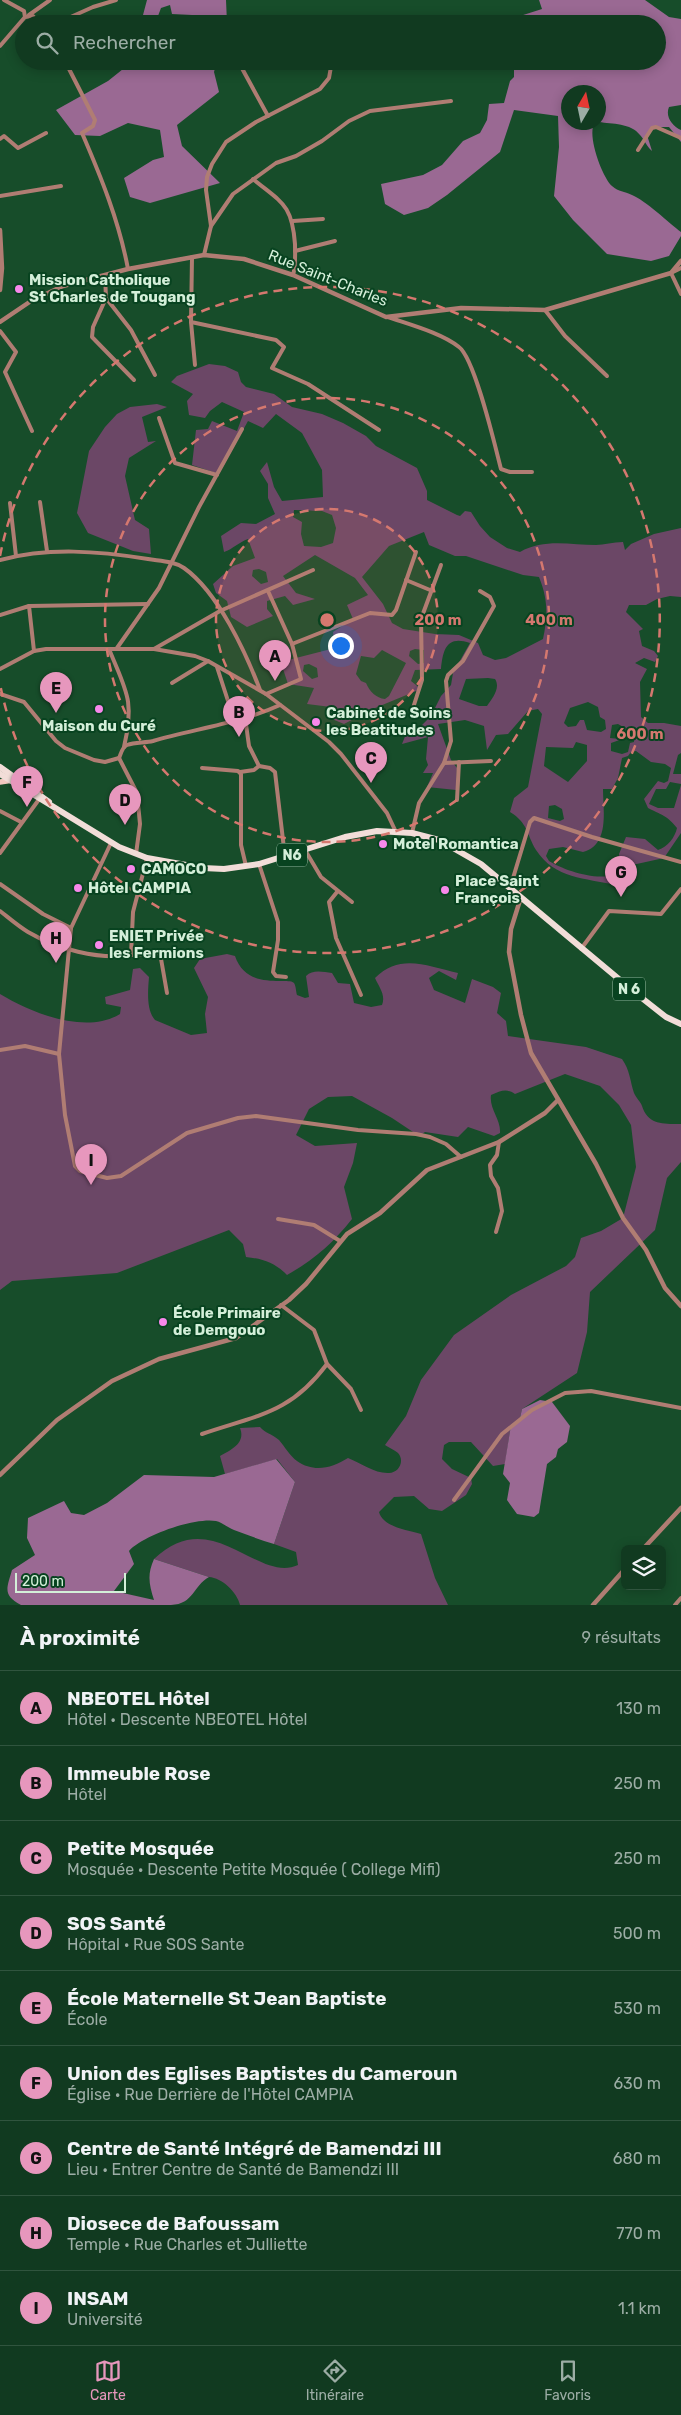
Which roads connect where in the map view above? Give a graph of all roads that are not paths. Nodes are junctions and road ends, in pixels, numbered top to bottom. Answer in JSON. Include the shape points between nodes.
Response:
{"nodes":[{"id":1,"x":4,"y":0,"type":"edge"},
{"id":2,"x":50,"y":0,"type":"edge"},
{"id":3,"x":116,"y":0,"type":"edge"},
{"id":4,"x":26,"y":15,"type":"edge"},
{"id":5,"x":28,"y":15,"type":"edge"},
{"id":6,"x":74,"y":15,"type":"edge"},
{"id":7,"x":15,"y":29,"type":"edge"},
{"id":8,"x":0,"y":46,"type":"edge"},
{"id":9,"x":70,"y":70,"type":"edge"},
{"id":10,"x":243,"y":70,"type":"edge"},
{"id":11,"x":330,"y":70,"type":"edge"},
{"id":12,"x":451,"y":101,"type":"dead end"},
{"id":13,"x":268,"y":116,"type":"junction"},
{"id":14,"x":46,"y":133,"type":"dead end"},
{"id":15,"x":681,"y":138,"type":"edge"},
{"id":16,"x":0,"y":139,"type":"edge"},
{"id":17,"x":638,"y":150,"type":"dead end"},
{"id":18,"x":253,"y":179,"type":"junction"},
{"id":19,"x":61,"y":186,"type":"dead end"},
{"id":20,"x":0,"y":196,"type":"edge"},
{"id":21,"x":323,"y":219,"type":"dead end"},
{"id":22,"x":294,"y":221,"type":"junction"},
{"id":23,"x":211,"y":226,"type":"junction"},
{"id":24,"x":0,"y":230,"type":"edge"},
{"id":25,"x":334,"y":241,"type":"dead end"},
{"id":26,"x":295,"y":251,"type":"junction"},
{"id":27,"x":204,"y":255,"type":"junction"},
{"id":28,"x":192,"y":257,"type":"junction"},
{"id":29,"x":681,"y":261,"type":"edge"},
{"id":30,"x":681,"y":268,"type":"edge"},
{"id":31,"x":128,"y":269,"type":"junction"},
{"id":32,"x":671,"y":273,"type":"junction"},
{"id":33,"x":105,"y":275,"type":"junction"},
{"id":34,"x":293,"y":275,"type":"junction"},
{"id":35,"x":0,"y":290,"type":"edge"},
{"id":36,"x":681,"y":294,"type":"edge"},
{"id":37,"x":106,"y":298,"type":"junction"},
{"id":38,"x":545,"y":310,"type":"junction"},
{"id":39,"x":386,"y":317,"type":"junction"},
{"id":40,"x":0,"y":322,"type":"edge"},
{"id":41,"x":191,"y":322,"type":"junction"},
{"id":42,"x":0,"y":331,"type":"edge"},
{"id":43,"x":195,"y":364,"type":"dead end"},
{"id":44,"x":155,"y":375,"type":"dead end"},
{"id":45,"x":607,"y":376,"type":"dead end"},
{"id":46,"x":134,"y":380,"type":"dead end"},
{"id":47,"x":159,"y":418,"type":"dead end"},
{"id":48,"x":242,"y":429,"type":"dead end"},
{"id":49,"x":379,"y":430,"type":"dead end"},
{"id":50,"x":32,"y":431,"type":"dead end"},
{"id":51,"x":532,"y":472,"type":"dead end"},
{"id":52,"x":217,"y":475,"type":"junction"},
{"id":53,"x":40,"y":502,"type":"dead end"},
{"id":54,"x":10,"y":503,"type":"dead end"},
{"id":55,"x":47,"y":551,"type":"junction"},
{"id":56,"x":416,"y":552,"type":"dead end"},
{"id":57,"x":16,"y":556,"type":"junction"},
{"id":58,"x":0,"y":560,"type":"edge"},
{"id":59,"x":171,"y":562,"type":"junction"},
{"id":60,"x":441,"y":564,"type":"dead end"},
{"id":61,"x":313,"y":570,"type":"dead end"},
{"id":62,"x":406,"y":580,"type":"junction"},
{"id":63,"x":268,"y":590,"type":"junction"},
{"id":64,"x":430,"y":590,"type":"junction"},
{"id":65,"x":480,"y":591,"type":"dead end"},
{"id":66,"x":148,"y":604,"type":"junction"},
{"id":67,"x":29,"y":606,"type":"junction"},
{"id":68,"x":220,"y":611,"type":"junction"},
{"id":69,"x":0,"y":615,"type":"edge"},
{"id":70,"x":292,"y":644,"type":"junction"},
{"id":71,"x":109,"y":648,"type":"junction"},
{"id":72,"x":116,"y":648,"type":"junction"},
{"id":73,"x":154,"y":649,"type":"junction"},
{"id":74,"x":34,"y":651,"type":"junction"},
{"id":75,"x":208,"y":661,"type":"junction"},
{"id":76,"x":217,"y":667,"type":"junction"},
{"id":77,"x":0,"y":669,"type":"edge"},
{"id":78,"x":172,"y":683,"type":"dead end"},
{"id":79,"x":260,"y":691,"type":"junction"},
{"id":80,"x":0,"y":694,"type":"edge"},
{"id":81,"x":266,"y":694,"type":"junction"},
{"id":82,"x":229,"y":704,"type":"dead end"},
{"id":83,"x":280,"y":705,"type":"junction"},
{"id":84,"x":448,"y":715,"type":"junction"},
{"id":85,"x":245,"y":717,"type":"junction"},
{"id":86,"x":124,"y":747,"type":"junction"},
{"id":87,"x":119,"y":758,"type":"junction"},
{"id":88,"x":491,"y":761,"type":"dead end"},
{"id":89,"x":459,"y":762,"type":"junction"},
{"id":90,"x":444,"y":763,"type":"junction"},
{"id":91,"x":259,"y":766,"type":"junction"},
{"id":92,"x":0,"y":767,"type":"edge"},
{"id":93,"x":202,"y":768,"type":"dead end"},
{"id":94,"x":240,"y":772,"type":"junction"},
{"id":95,"x":6,"y":778,"type":"edge"},
{"id":96,"x":40,"y":797,"type":"junction"},
{"id":97,"x":457,"y":800,"type":"dead end"},
{"id":98,"x":0,"y":809,"type":"edge"},
{"id":99,"x":21,"y":822,"type":"junction"},
{"id":100,"x":394,"y":830,"type":"junction"},
{"id":101,"x":412,"y":833,"type":"junction"},
{"id":102,"x":111,"y":843,"type":"junction"},
{"id":103,"x":305,"y":850,"type":"junction"},
{"id":104,"x":0,"y":853,"type":"edge"},
{"id":105,"x":136,"y":854,"type":"junction"},
{"id":106,"x":285,"y":857,"type":"junction"},
{"id":107,"x":147,"y":858,"type":"junction"},
{"id":108,"x":681,"y":862,"type":"edge"},
{"id":109,"x":259,"y":864,"type":"junction"},
{"id":110,"x":246,"y":866,"type":"junction"},
{"id":111,"x":0,"y":884,"type":"edge"},
{"id":112,"x":510,"y":888,"type":"junction"},
{"id":113,"x":681,"y":889,"type":"edge"},
{"id":114,"x":337,"y":892,"type":"junction"},
{"id":115,"x":521,"y":897,"type":"junction"},
{"id":116,"x":352,"y":902,"type":"dead end"},
{"id":117,"x":0,"y":911,"type":"edge"},
{"id":118,"x":71,"y":928,"type":"junction"},
{"id":119,"x":69,"y":948,"type":"junction"},
{"id":120,"x":581,"y":949,"type":"junction"},
{"id":121,"x":131,"y":955,"type":"junction"},
{"id":122,"x":286,"y":977,"type":"dead end"},
{"id":123,"x":167,"y":992,"type":"dead end"},
{"id":124,"x":361,"y":995,"type":"dead end"},
{"id":125,"x":681,"y":1024,"type":"edge"},
{"id":126,"x":0,"y":1050,"type":"edge"},
{"id":127,"x":59,"y":1054,"type":"junction"},
{"id":128,"x":558,"y":1100,"type":"junction"},
{"id":129,"x":499,"y":1142,"type":"junction"},
{"id":130,"x":461,"y":1156,"type":"junction"},
{"id":131,"x":278,"y":1219,"type":"dead end"},
{"id":132,"x":496,"y":1232,"type":"dead end"},
{"id":133,"x":340,"y":1241,"type":"junction"},
{"id":134,"x":281,"y":1305,"type":"junction"},
{"id":135,"x":681,"y":1306,"type":"edge"},
{"id":136,"x":327,"y":1364,"type":"junction"},
{"id":137,"x":681,"y":1408,"type":"edge"},
{"id":138,"x":361,"y":1410,"type":"dead end"},
{"id":139,"x":202,"y":1434,"type":"dead end"},
{"id":140,"x":0,"y":1475,"type":"edge"},
{"id":141,"x":454,"y":1500,"type":"dead end"},
{"id":142,"x":681,"y":1508,"type":"edge"},
{"id":143,"x":647,"y":1545,"type":"edge"},
{"id":144,"x":621,"y":1574,"type":"edge"},
{"id":145,"x":681,"y":1598,"type":"edge"},
{"id":146,"x":593,"y":1605,"type":"edge"},
{"id":147,"x":675,"y":1605,"type":"edge"}],
"edges":[{"from":1,"to":4,"type":"street","via":[[24,10]]},
{"from":2,"to":5,"type":"street"},
{"from":3,"to":6,"type":"street"},
{"from":7,"to":8,"type":"street"},
{"from":9,"to":31,"type":"street","via":[[95,120],[93,126],[82,133],[109,198]]},
{"from":10,"to":13,"type":"street"},
{"from":11,"to":13,"type":"street","via":[[329,78],[320,89]]},
{"from":12,"to":18,"type":"street","via":[[370,111],[349,120],[322,141],[276,163]]},
{"from":13,"to":23,"type":"street","via":[[226,142],[212,164],[206,190]]},
{"from":14,"to":16,"type":"street","via":[[18,148],[4,136]]},
{"from":15,"to":17,"type":"street","via":[[652,128]]},
{"from":18,"to":22,"type":"street","via":[[280,200]]},
{"from":18,"to":23,"type":"street","via":[[233,194]]},
{"from":19,"to":20,"type":"street"},
{"from":21,"to":22,"type":"street"},
{"from":22,"to":26,"type":"street"},
{"from":23,"to":27,"type":"street"},
{"from":24,"to":35,"type":"street"},
{"from":25,"to":26,"type":"street"},
{"from":26,"to":34,"type":"street"},
{"from":27,"to":28,"type":"street","name":"Rue Saint-Charles"},
{"from":27,"to":34,"type":"street","name":"Rue Saint-Charles","via":[[244,259]]},
{"from":28,"to":31,"type":"street","name":"Rue Saint-Charles"},
{"from":28,"to":41,"type":"street"},
{"from":29,"to":32,"type":"street"},
{"from":30,"to":32,"type":"street"},
{"from":31,"to":33,"type":"street","name":"Rue Saint-Charles"},
{"from":32,"to":36,"type":"street"},
{"from":32,"to":38,"type":"street","name":"Rue Saint-Charles"},
{"from":33,"to":37,"type":"street"},
{"from":33,"to":40,"type":"street","name":"Rue Saint-Charles","via":[[63,286],[31,301]]},
{"from":34,"to":39,"type":"street","name":"Rue Saint-Charles"},
{"from":37,"to":44,"type":"street","via":[[131,330]]},
{"from":37,"to":46,"type":"street","via":[[92,337]]},
{"from":38,"to":39,"type":"street","name":"Rue Saint-Charles","via":[[461,308]]},
{"from":38,"to":45,"type":"street","via":[[565,336]]},
{"from":39,"to":51,"type":"street","via":[[448,341],[464,352],[480,394],[501,469]]},
{"from":41,"to":43,"type":"street"},
{"from":41,"to":49,"type":"street","via":[[276,340],[284,347],[272,368],[308,384]]},
{"from":42,"to":50,"type":"street","via":[[15,349],[16,355],[5,372]]},
{"from":47,"to":52,"type":"street","via":[[175,463]]},
{"from":48,"to":52,"type":"street"},
{"from":52,"to":59,"type":"street"},
{"from":53,"to":55,"type":"street"},
{"from":54,"to":57,"type":"street"},
{"from":55,"to":57,"type":"street"},
{"from":55,"to":59,"type":"street","via":[[107,553]]},
{"from":56,"to":62,"type":"street"},
{"from":57,"to":58,"type":"street"},
{"from":59,"to":66,"type":"street"},
{"from":59,"to":68,"type":"street","via":[[193,575]]},
{"from":60,"to":64,"type":"street"},
{"from":61,"to":63,"type":"street"},
{"from":62,"to":64,"type":"street"},
{"from":62,"to":70,"type":"street","via":[[392,615],[370,612]]},
{"from":63,"to":68,"type":"street"},
{"from":63,"to":70,"type":"street"},
{"from":64,"to":84,"type":"street","via":[[421,619],[422,678],[413,708],[422,714]]},
{"from":65,"to":84,"type":"street","via":[[490,597],[494,606],[463,660],[448,675],[445,689]]},
{"from":66,"to":67,"type":"street"},
{"from":66,"to":72,"type":"street"},
{"from":67,"to":69,"type":"street"},
{"from":67,"to":74,"type":"street"},
{"from":68,"to":73,"type":"street"},
{"from":68,"to":79,"type":"street","via":[[246,652]]},
{"from":70,"to":81,"type":"street","via":[[301,679]]},
{"from":71,"to":72,"type":"street"},
{"from":71,"to":74,"type":"street"},
{"from":71,"to":86,"type":"street","via":[[129,699],[130,714]]},
{"from":72,"to":73,"type":"street"},
{"from":73,"to":75,"type":"street"},
{"from":74,"to":77,"type":"street"},
{"from":75,"to":76,"type":"street"},
{"from":75,"to":78,"type":"street"},
{"from":76,"to":79,"type":"street"},
{"from":76,"to":82,"type":"street"},
{"from":79,"to":81,"type":"street"},
{"from":80,"to":87,"type":"street","via":[[24,702],[64,748],[94,760],[105,762]]},
{"from":81,"to":83,"type":"street"},
{"from":83,"to":85,"type":"street"},
{"from":83,"to":100,"type":"street","via":[[341,754],[387,813]]},
{"from":84,"to":90,"type":"street","via":[[451,741]]},
{"from":85,"to":86,"type":"street"},
{"from":85,"to":91,"type":"street","via":[[249,746]]},
{"from":86,"to":87,"type":"street"},
{"from":87,"to":105,"type":"street","via":[[136,793],[140,824]]},
{"from":88,"to":89,"type":"street"},
{"from":89,"to":90,"type":"street"},
{"from":89,"to":97,"type":"street"},
{"from":90,"to":101,"type":"street","via":[[419,803]]},
{"from":91,"to":94,"type":"street"},
{"from":91,"to":106,"type":"street","via":[[275,772]]},
{"from":92,"to":95,"type":"highway","number":"N6"},
{"from":93,"to":94,"type":"street"},
{"from":94,"to":110,"type":"street","via":[[242,845]]},
{"from":95,"to":96,"type":"highway","number":"N6"},
{"from":96,"to":99,"type":"street"},
{"from":96,"to":102,"type":"highway","number":"N6"},
{"from":98,"to":99,"type":"street"},
{"from":99,"to":104,"type":"street"},
{"from":100,"to":101,"type":"highway"},
{"from":100,"to":103,"type":"highway","number":"N6","via":[[355,834]]},
{"from":101,"to":112,"type":"highway","via":[[449,845],[481,864]]},
{"from":102,"to":105,"type":"highway","number":"N6"},
{"from":102,"to":118,"type":"street"},
{"from":103,"to":106,"type":"highway","number":"N6"},
{"from":103,"to":114,"type":"street","via":[[321,876]]},
{"from":105,"to":107,"type":"highway","number":"N6"},
{"from":106,"to":109,"type":"highway","number":"N6"},
{"from":107,"to":110,"type":"highway","number":"N6","via":[[224,869]]},
{"from":107,"to":121,"type":"street","via":[[133,912]]},
{"from":108,"to":112,"type":"street","via":[[534,818]]},
{"from":109,"to":110,"type":"highway","number":"N6"},
{"from":109,"to":122,"type":"street","via":[[278,922],[273,972],[276,976]]},
{"from":111,"to":118,"type":"street","via":[[43,914]]},
{"from":112,"to":115,"type":"highway"},
{"from":113,"to":120,"type":"street","via":[[661,914],[610,911]]},
{"from":114,"to":116,"type":"street"},
{"from":114,"to":124,"type":"street","via":[[329,902],[336,938]]},
{"from":115,"to":120,"type":"highway"},
{"from":115,"to":128,"type":"street","via":[[509,938],[513,977],[531,1053]]},
{"from":117,"to":119,"type":"street","via":[[27,931]]},
{"from":118,"to":119,"type":"street"},
{"from":119,"to":121,"type":"street","via":[[103,955]]},
{"from":119,"to":127,"type":"street"},
{"from":120,"to":125,"type":"highway","number":"N 6","via":[[661,1013]]},
{"from":121,"to":123,"type":"street","via":[[160,953]]},
{"from":126,"to":127,"type":"street","via":[[25,1046]]},
{"from":127,"to":130,"type":"street","via":[[72,1159],[80,1171],[94,1176],[121,1176],[186,1133],[256,1116],[358,1130],[416,1134],[446,1144]]},
{"from":128,"to":129,"type":"street","via":[[545,1113]]},
{"from":128,"to":135,"type":"street","via":[[623,1218],[646,1250],[665,1288]]},
{"from":129,"to":130,"type":"street"},
{"from":129,"to":132,"type":"street","via":[[497,1156],[490,1165],[502,1211]]},
{"from":130,"to":133,"type":"street","via":[[426,1170],[380,1213]]},
{"from":131,"to":133,"type":"street","via":[[314,1225]]},
{"from":133,"to":134,"type":"street","via":[[306,1284]]},
{"from":134,"to":136,"type":"street","via":[[314,1330]]},
{"from":134,"to":140,"type":"street","via":[[236,1338],[167,1356],[112,1381],[57,1420]]},
{"from":136,"to":138,"type":"street","via":[[348,1385]]},
{"from":136,"to":139,"type":"street","via":[[303,1391],[277,1410]]},
{"from":137,"to":141,"type":"street","via":[[591,1392],[565,1393],[532,1410],[502,1434]]},
{"from":142,"to":143,"type":"street"},
{"from":144,"to":146,"type":"street"},
{"from":145,"to":147,"type":"street"}]}
